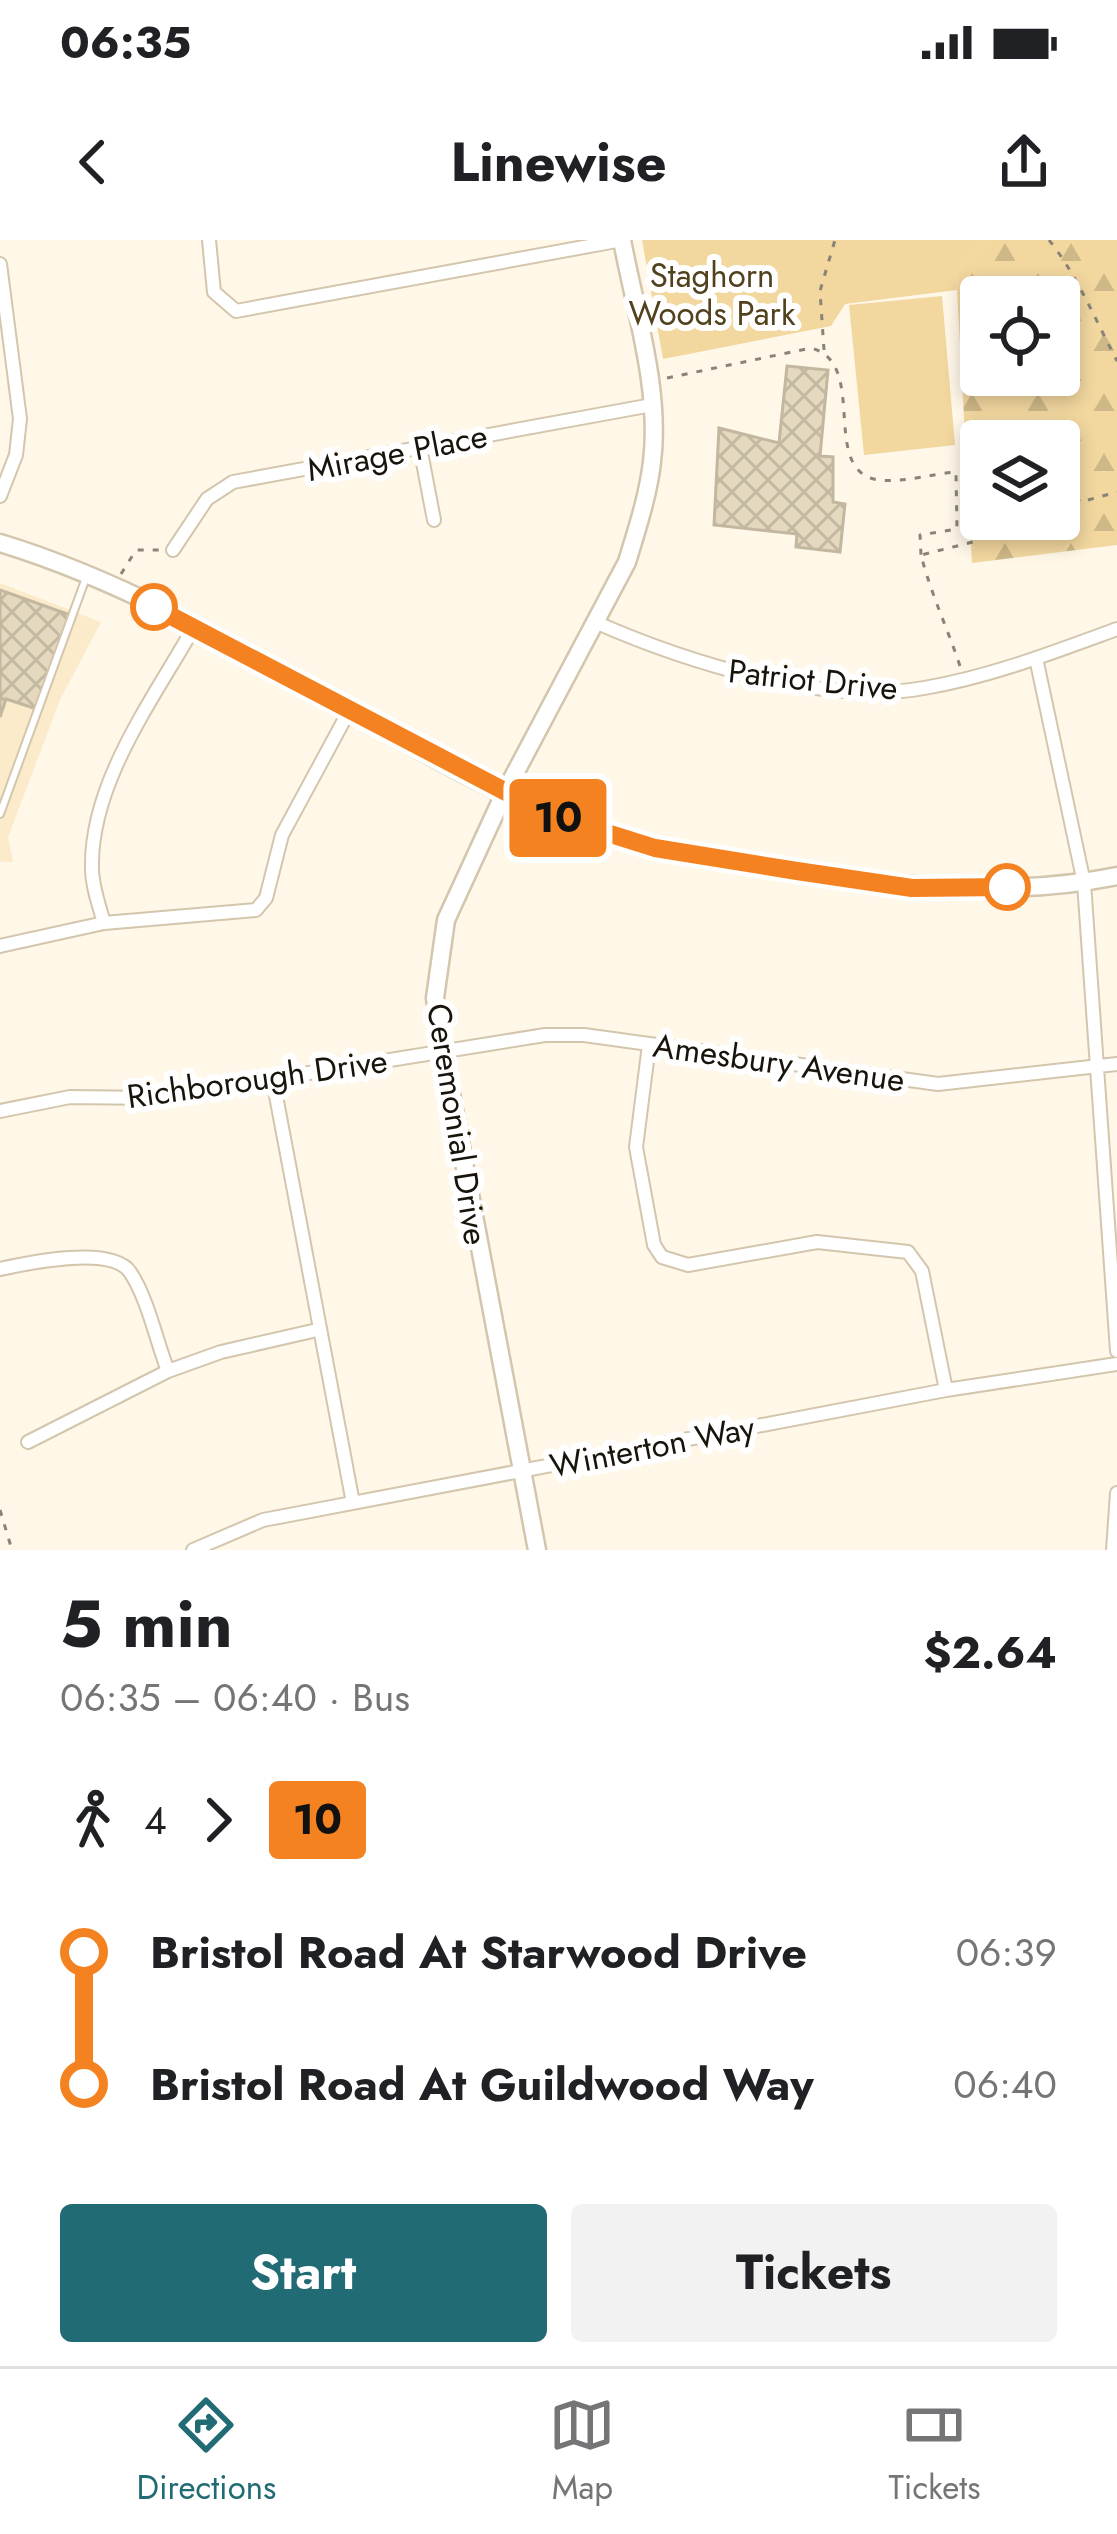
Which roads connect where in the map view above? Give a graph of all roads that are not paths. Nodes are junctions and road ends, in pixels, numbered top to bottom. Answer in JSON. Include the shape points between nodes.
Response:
{"nodes":[{"id":1,"x":209,"y":240,"type":"edge"},
{"id":2,"x":622,"y":240,"type":"edge"},
{"id":3,"x":0,"y":264,"type":"edge"},
{"id":4,"x":651,"y":396,"type":"junction"},
{"id":5,"x":420,"y":447,"type":"junction"},
{"id":6,"x":0,"y":496,"type":"edge"},
{"id":7,"x":434,"y":520,"type":"dead end"},
{"id":8,"x":0,"y":544,"type":"edge"},
{"id":9,"x":173,"y":550,"type":"road end"},
{"id":10,"x":87,"y":574,"type":"junction"},
{"id":11,"x":596,"y":622,"type":"junction"},
{"id":12,"x":194,"y":627,"type":"junction"},
{"id":13,"x":1117,"y":628,"type":"edge"},
{"id":14,"x":1036,"y":658,"type":"junction"},
{"id":15,"x":349,"y":711,"type":"junction"},
{"id":16,"x":504,"y":794,"type":"junction"},
{"id":17,"x":0,"y":814,"type":"edge"},
{"id":18,"x":1117,"y":876,"type":"edge"},
{"id":19,"x":1084,"y":883,"type":"junction"},
{"id":20,"x":104,"y":923,"type":"junction"},
{"id":21,"x":0,"y":946,"type":"edge"},
{"id":22,"x":649,"y":1045,"type":"junction"},
{"id":23,"x":442,"y":1052,"type":"junction"},
{"id":24,"x":1117,"y":1064,"type":"edge"},
{"id":25,"x":1093,"y":1066,"type":"junction"},
{"id":26,"x":273,"y":1080,"type":"junction"},
{"id":27,"x":0,"y":1111,"type":"edge"},
{"id":28,"x":0,"y":1269,"type":"edge"},
{"id":29,"x":317,"y":1330,"type":"junction"},
{"id":30,"x":1117,"y":1351,"type":"edge"},
{"id":31,"x":1117,"y":1364,"type":"edge"},
{"id":32,"x":168,"y":1371,"type":"junction"},
{"id":33,"x":946,"y":1390,"type":"junction"},
{"id":34,"x":28,"y":1442,"type":"dead end"},
{"id":35,"x":518,"y":1472,"type":"junction"},
{"id":36,"x":1117,"y":1493,"type":"edge"},
{"id":37,"x":353,"y":1502,"type":"junction"},
{"id":38,"x":193,"y":1550,"type":"edge"},
{"id":39,"x":537,"y":1550,"type":"edge"},
{"id":40,"x":1113,"y":1550,"type":"edge"}],
"edges":[{"from":1,"to":2,"type":"street","via":[[214,292],[236,311]]},
{"from":2,"to":4,"type":"street","name":"Ceremonial Drive"},
{"from":3,"to":6,"type":"street","via":[[20,419]]},
{"from":4,"to":5,"type":"street","name":"Mirage Place"},
{"from":4,"to":11,"type":"street","name":"Ceremonial Drive","via":[[653,458],[643,506],[627,562]]},
{"from":5,"to":7,"type":"street"},
{"from":5,"to":9,"type":"street","name":"Mirage Place","via":[[233,482],[207,499]]},
{"from":8,"to":10,"type":"street"},
{"from":10,"to":12,"type":"street"},
{"from":10,"to":17,"type":"lane"},
{"from":11,"to":14,"type":"street","name":"Patriot Drive","via":[[706,667],[896,692]]},
{"from":11,"to":16,"type":"street","name":"Ceremonial Drive"},
{"from":12,"to":15,"type":"street"},
{"from":12,"to":20,"type":"street","via":[[123,754],[100,819],[92,874]]},
{"from":13,"to":14,"type":"street","name":"Patriot Drive"},
{"from":14,"to":19,"type":"street"},
{"from":15,"to":16,"type":"street"},
{"from":15,"to":20,"type":"street","via":[[282,835],[263,904]]},
{"from":16,"to":19,"type":"street","via":[[655,848],[820,874],[912,888]]},
{"from":16,"to":23,"type":"street","name":"Ceremonial Drive","via":[[446,920],[435,998]]},
{"from":18,"to":19,"type":"street"},
{"from":19,"to":25,"type":"street"},
{"from":20,"to":21,"type":"street"},
{"from":22,"to":23,"type":"street","name":"Amesbury Avenue","via":[[545,1034]]},
{"from":22,"to":25,"type":"street","name":"Amesbury Avenue","via":[[938,1084]]},
{"from":22,"to":33,"type":"street","via":[[636,1147],[662,1257],[688,1264],[817,1242],[908,1252],[922,1271]]},
{"from":23,"to":26,"type":"street","name":"Richborough Drive"},
{"from":23,"to":35,"type":"street","name":"Ceremonial Drive"},
{"from":24,"to":25,"type":"street","name":"Amesbury Avenue"},
{"from":25,"to":30,"type":"street"},
{"from":26,"to":27,"type":"street","name":"Richborough Drive","via":[[154,1098],[70,1097]]},
{"from":26,"to":29,"type":"street"},
{"from":28,"to":32,"type":"street","via":[[68,1258],[116,1261],[131,1274]]},
{"from":29,"to":32,"type":"street"},
{"from":29,"to":37,"type":"street"},
{"from":31,"to":33,"type":"street","name":"Winterton Way"},
{"from":32,"to":34,"type":"street"},
{"from":33,"to":35,"type":"street","name":"Winterton Way"},
{"from":35,"to":37,"type":"street","name":"Winterton Way"},
{"from":35,"to":39,"type":"street","name":"Ceremonial Drive"},
{"from":36,"to":40,"type":"street"},
{"from":37,"to":38,"type":"street","name":"Winterton Way","via":[[263,1520]]}]}
